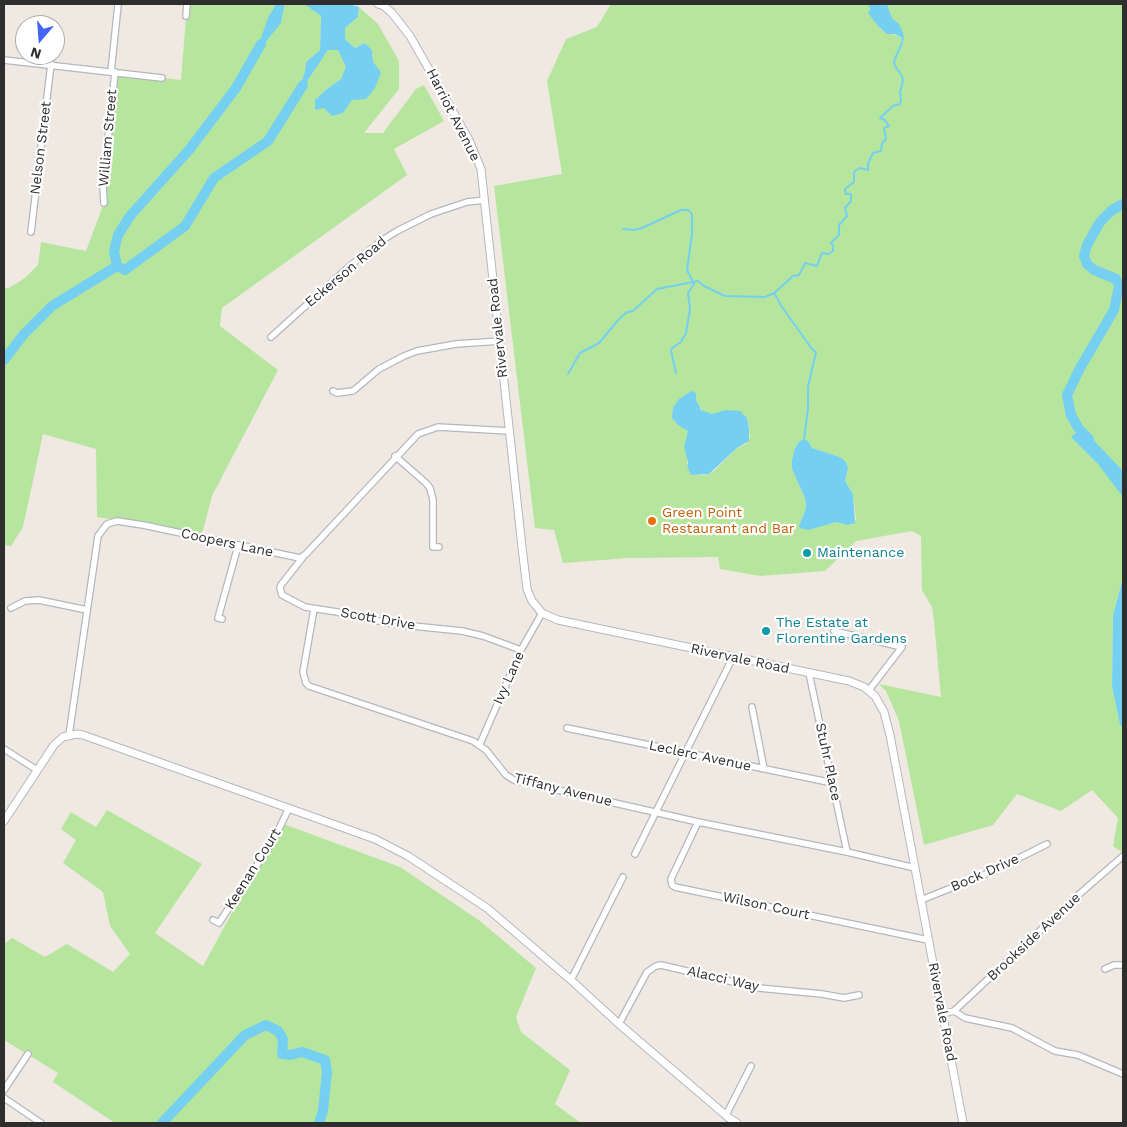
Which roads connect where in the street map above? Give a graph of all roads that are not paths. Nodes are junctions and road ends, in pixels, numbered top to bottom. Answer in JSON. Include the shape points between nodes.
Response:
{"nodes":[{"id":1,"x":187,"y":4,"type":"edge"},
{"id":2,"x":382,"y":4,"type":"edge"},
{"id":3,"x":118,"y":6,"type":"dead end"},
{"id":4,"x":186,"y":16,"type":"dead end"},
{"id":5,"x":51,"y":65,"type":"edge"},
{"id":6,"x":59,"y":65,"type":"edge"},
{"id":7,"x":113,"y":72,"type":"junction"},
{"id":8,"x":162,"y":78,"type":"dead end"},
{"id":9,"x":485,"y":200,"type":"junction"},
{"id":10,"x":104,"y":203,"type":"dead end"},
{"id":11,"x":31,"y":232,"type":"dead end"},
{"id":12,"x":490,"y":244,"type":"joint"},
{"id":13,"x":271,"y":337,"type":"dead end"},
{"id":14,"x":500,"y":341,"type":"junction"},
{"id":15,"x":333,"y":391,"type":"dead end"},
{"id":16,"x":509,"y":431,"type":"junction"},
{"id":17,"x":396,"y":456,"type":"junction"},
{"id":18,"x":238,"y":546,"type":"junction"},
{"id":19,"x":439,"y":547,"type":"dead end"},
{"id":20,"x":303,"y":557,"type":"junction"},
{"id":21,"x":11,"y":608,"type":"dead end"},
{"id":22,"x":314,"y":609,"type":"junction"},
{"id":23,"x":87,"y":610,"type":"junction"},
{"id":24,"x":542,"y":613,"type":"junction"},
{"id":25,"x":222,"y":619,"type":"dead end"},
{"id":26,"x":834,"y":631,"type":"dead end"},
{"id":27,"x":521,"y":650,"type":"junction"},
{"id":28,"x":733,"y":657,"type":"junction"},
{"id":29,"x":810,"y":673,"type":"junction"},
{"id":30,"x":870,"y":690,"type":"junction"},
{"id":31,"x":752,"y":707,"type":"dead end"},
{"id":32,"x":567,"y":728,"type":"dead end"},
{"id":33,"x":69,"y":735,"type":"junction"},
{"id":34,"x":480,"y":744,"type":"junction"},
{"id":35,"x":4,"y":749,"type":"edge"},
{"id":36,"x":684,"y":752,"type":"junction"},
{"id":37,"x":764,"y":769,"type":"junction"},
{"id":38,"x":37,"y":770,"type":"junction"},
{"id":39,"x":833,"y":783,"type":"junction"},
{"id":40,"x":288,"y":808,"type":"junction"},
{"id":41,"x":656,"y":812,"type":"junction"},
{"id":42,"x":4,"y":821,"type":"edge"},
{"id":43,"x":698,"y":822,"type":"junction"},
{"id":44,"x":1047,"y":844,"type":"dead end"},
{"id":45,"x":847,"y":852,"type":"junction"},
{"id":46,"x":635,"y":854,"type":"dead end"},
{"id":47,"x":1123,"y":856,"type":"edge"},
{"id":48,"x":915,"y":868,"type":"junction"},
{"id":49,"x":623,"y":877,"type":"dead end"},
{"id":50,"x":921,"y":900,"type":"junction"},
{"id":51,"x":213,"y":920,"type":"dead end"},
{"id":52,"x":928,"y":940,"type":"junction"},
{"id":53,"x":1123,"y":965,"type":"edge"},
{"id":54,"x":1105,"y":969,"type":"dead end"},
{"id":55,"x":571,"y":980,"type":"junction"},
{"id":56,"x":859,"y":995,"type":"dead end"},
{"id":57,"x":954,"y":1011,"type":"junction"},
{"id":58,"x":943,"y":1014,"type":"junction"},
{"id":59,"x":619,"y":1024,"type":"junction"},
{"id":60,"x":28,"y":1054,"type":"dead end"},
{"id":61,"x":751,"y":1066,"type":"dead end"},
{"id":62,"x":1123,"y":1074,"type":"edge"},
{"id":63,"x":4,"y":1090,"type":"edge"},
{"id":64,"x":4,"y":1098,"type":"edge"},
{"id":65,"x":726,"y":1116,"type":"junction"},
{"id":66,"x":41,"y":1123,"type":"edge"},
{"id":67,"x":737,"y":1123,"type":"edge"},
{"id":68,"x":963,"y":1123,"type":"edge"}],
"edges":[{"from":1,"to":4,"type":"street"},
{"from":2,"to":9,"type":"street","name":"Harriot Avenue","via":[[410,36],[469,140],[480,169]]},
{"from":3,"to":7,"type":"street","name":"William Street"},
{"from":5,"to":11,"type":"street","name":"Nelson Street"},
{"from":6,"to":7,"type":"street"},
{"from":7,"to":8,"type":"street"},
{"from":7,"to":10,"type":"street","name":"William Street","via":[[102,186]]},
{"from":9,"to":12,"type":"street","name":"Harriot Avenue"},
{"from":9,"to":13,"type":"street","name":"Eckerson Road","via":[[467,202],[431,214],[381,241]]},
{"from":12,"to":14,"type":"street","name":"Rivervale Road"},
{"from":14,"to":15,"type":"street","via":[[417,351],[379,369],[353,391]]},
{"from":14,"to":16,"type":"street","name":"Rivervale Road"},
{"from":16,"to":17,"type":"street","via":[[445,426],[430,428],[412,438]]},
{"from":16,"to":24,"type":"street","name":"Rivervale Road","via":[[527,590]]},
{"from":17,"to":19,"type":"street","via":[[430,488],[433,547]]},
{"from":17,"to":20,"type":"street"},
{"from":18,"to":20,"type":"street","name":"Coopers Lane"},
{"from":18,"to":23,"type":"street","name":"Coopers Lane","via":[[143,525],[112,522],[103,527],[98,536]]},
{"from":18,"to":25,"type":"street","via":[[218,618]]},
{"from":20,"to":22,"type":"street","name":"Scott Drive","via":[[280,585],[280,592]]},
{"from":21,"to":23,"type":"street","via":[[25,601],[39,600]]},
{"from":22,"to":27,"type":"street","name":"Scott Drive","via":[[393,624],[462,631]]},
{"from":22,"to":34,"type":"street","via":[[303,676],[309,686]]},
{"from":23,"to":33,"type":"street","name":"Coopers Lane"},
{"from":24,"to":27,"type":"street","name":"Ivy Lane"},
{"from":24,"to":28,"type":"street","name":"Rivervale Road","via":[[565,622]]},
{"from":26,"to":30,"type":"street","via":[[902,646]]},
{"from":27,"to":34,"type":"street","name":"Ivy Lane"},
{"from":28,"to":29,"type":"street","name":"Rivervale Road"},
{"from":28,"to":36,"type":"street"},
{"from":29,"to":30,"type":"street","name":"Rivervale Road","via":[[849,681]]},
{"from":29,"to":39,"type":"street","name":"Stuhr Place"},
{"from":30,"to":48,"type":"street","name":"Rivervale Road","via":[[880,704],[890,735]]},
{"from":31,"to":37,"type":"street"},
{"from":32,"to":36,"type":"street","name":"Leclerc Avenue"},
{"from":33,"to":38,"type":"street","via":[[54,745]]},
{"from":33,"to":40,"type":"street","via":[[83,735]]},
{"from":34,"to":41,"type":"street","name":"Tiffany Avenue","via":[[514,780]]},
{"from":35,"to":38,"type":"street"},
{"from":36,"to":37,"type":"street","name":"Leclerc Avenue"},
{"from":36,"to":41,"type":"street"},
{"from":37,"to":39,"type":"street","name":"Leclerc Avenue"},
{"from":38,"to":42,"type":"street"},
{"from":39,"to":45,"type":"street","name":"Stuhr Place"},
{"from":40,"to":51,"type":"street","name":"Keenan Court","via":[[274,839],[219,924]]},
{"from":40,"to":55,"type":"street","via":[[375,839],[408,856],[487,908]]},
{"from":41,"to":43,"type":"street","name":"Tiffany Avenue"},
{"from":41,"to":46,"type":"street"},
{"from":43,"to":45,"type":"street","name":"Tiffany Avenue"},
{"from":43,"to":52,"type":"street","name":"Wilson Court","via":[[671,879],[675,887]]},
{"from":44,"to":50,"type":"street","name":"Bock Drive","via":[[991,872]]},
{"from":45,"to":48,"type":"street","name":"Tiffany Avenue"},
{"from":47,"to":57,"type":"street","name":"Brookside Avenue"},
{"from":48,"to":50,"type":"street","name":"Rivervale Road"},
{"from":49,"to":55,"type":"street"},
{"from":50,"to":52,"type":"street","name":"Rivervale Road"},
{"from":52,"to":58,"type":"street","name":"Rivervale Road"},
{"from":53,"to":54,"type":"street"},
{"from":55,"to":59,"type":"street"},
{"from":56,"to":59,"type":"street","name":"Alacci Way","via":[[844,998],[759,988],[661,965],[647,972]]},
{"from":57,"to":58,"type":"street","name":"Brookside Avenue"},
{"from":57,"to":62,"type":"street","via":[[965,1018],[1012,1028],[1047,1048],[1078,1055]]},
{"from":58,"to":68,"type":"street","name":"Rivervale Road"},
{"from":59,"to":65,"type":"street"},
{"from":60,"to":63,"type":"street"},
{"from":61,"to":65,"type":"street"},
{"from":64,"to":66,"type":"street"},
{"from":65,"to":67,"type":"street"}]}
